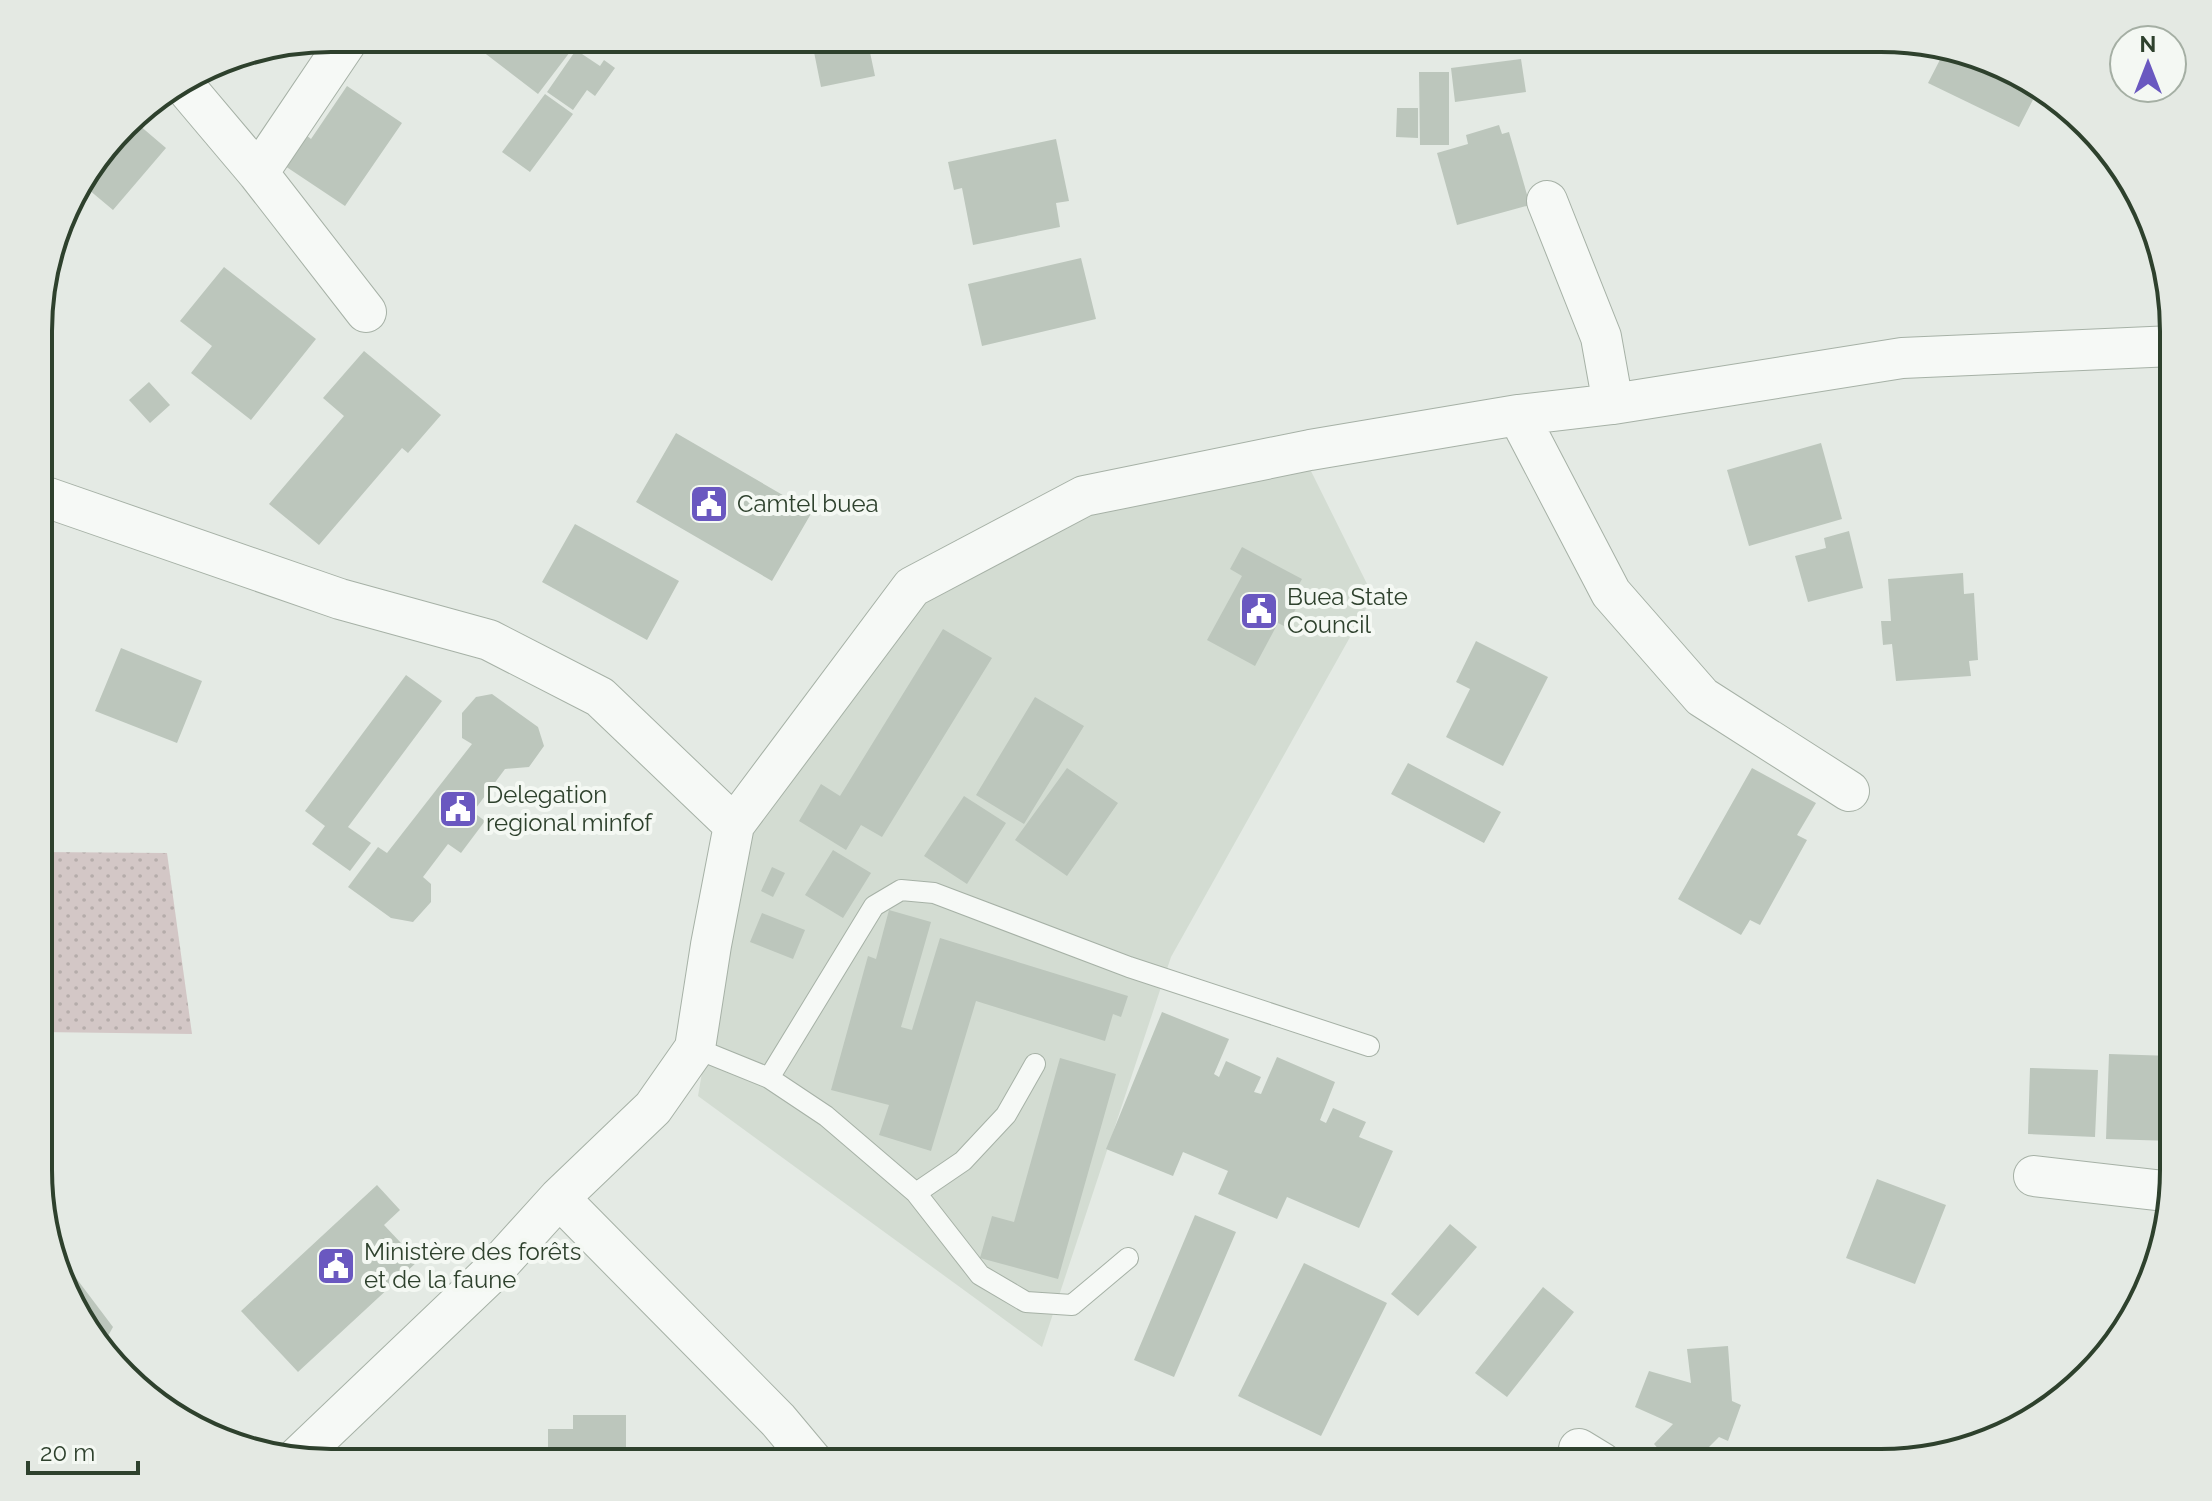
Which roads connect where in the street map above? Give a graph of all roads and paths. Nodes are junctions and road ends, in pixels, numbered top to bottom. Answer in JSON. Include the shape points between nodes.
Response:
{"nodes":[{"id":1,"x":339,"y":53,"type":"edge"},
{"id":2,"x":189,"y":91,"type":"edge"},
{"id":3,"x":258,"y":173,"type":"junction"},
{"id":4,"x":1547,"y":201,"type":"dead end"},
{"id":5,"x":366,"y":312,"type":"dead end"},
{"id":6,"x":2159,"y":347,"type":"edge"},
{"id":7,"x":1613,"y":404,"type":"junction"},
{"id":8,"x":1518,"y":415,"type":"junction"},
{"id":9,"x":52,"y":499,"type":"edge"},
{"id":10,"x":1849,"y":791,"type":"dead end"},
{"id":11,"x":734,"y":825,"type":"junction"},
{"id":12,"x":1369,"y":1046,"type":"dead end"},
{"id":13,"x":695,"y":1048,"type":"junction"},
{"id":14,"x":1035,"y":1064,"type":"dead end"},
{"id":15,"x":769,"y":1078,"type":"junction"},
{"id":16,"x":2034,"y":1176,"type":"dead end"},
{"id":17,"x":2159,"y":1190,"type":"edge"},
{"id":18,"x":916,"y":1193,"type":"junction"},
{"id":19,"x":559,"y":1198,"type":"junction"},
{"id":20,"x":1128,"y":1258,"type":"dead end"},
{"id":21,"x":308,"y":1447,"type":"edge"},
{"id":22,"x":802,"y":1448,"type":"edge"}],
"edges":[{"from":1,"to":3,"type":"street"},
{"from":2,"to":3,"type":"street"},
{"from":3,"to":5,"type":"street"},
{"from":4,"to":7,"type":"street","via":[[1601,337]]},
{"from":6,"to":7,"type":"street","via":[[1902,358]]},
{"from":7,"to":8,"type":"street"},
{"from":8,"to":10,"type":"street","via":[[1611,593],[1702,697]]},
{"from":8,"to":11,"type":"street","via":[[1084,496],[912,587]]},
{"from":9,"to":11,"type":"street","via":[[340,599],[489,640],[600,697]]},
{"from":11,"to":13,"type":"street"},
{"from":12,"to":15,"type":"lane","via":[[1129,967],[934,893],[901,890],[874,906]]},
{"from":13,"to":15,"type":"lane"},
{"from":13,"to":19,"type":"street","via":[[653,1108]]},
{"from":14,"to":18,"type":"lane","via":[[1006,1115],[963,1161]]},
{"from":15,"to":18,"type":"lane","via":[[826,1116]]},
{"from":16,"to":17,"type":"street"},
{"from":18,"to":20,"type":"lane","via":[[980,1275],[1026,1302],[1072,1305]]},
{"from":19,"to":21,"type":"street","via":[[492,1272]]},
{"from":19,"to":22,"type":"street"}]}
